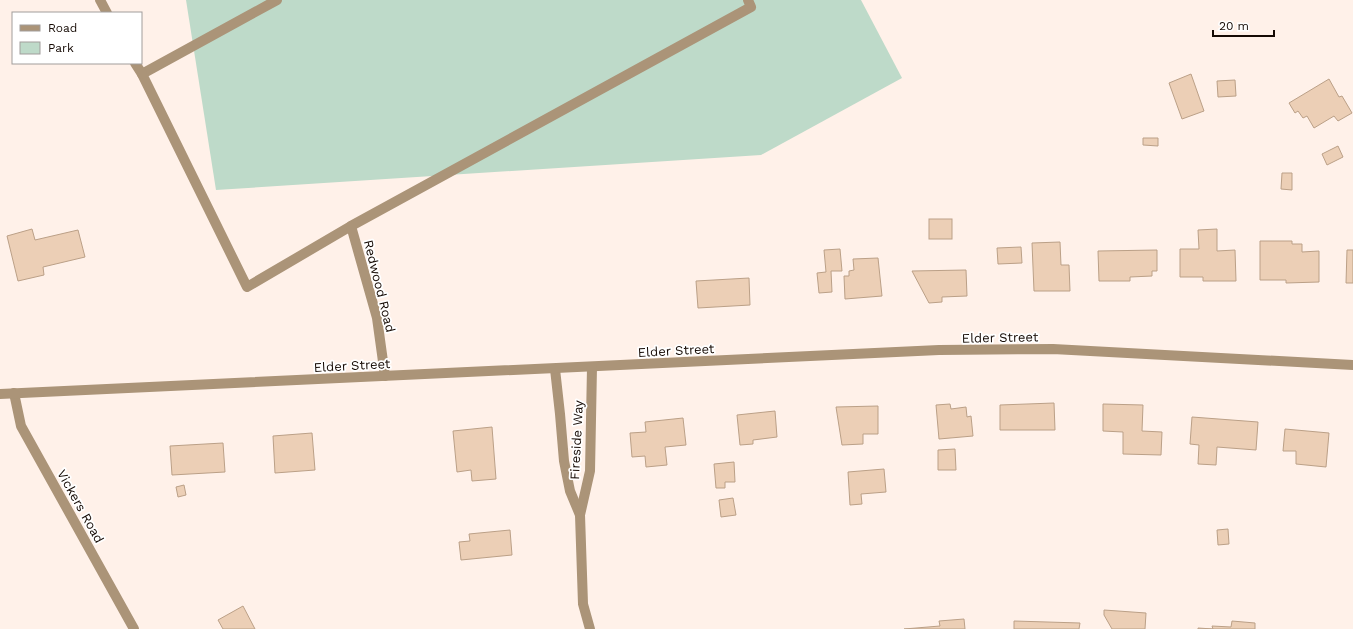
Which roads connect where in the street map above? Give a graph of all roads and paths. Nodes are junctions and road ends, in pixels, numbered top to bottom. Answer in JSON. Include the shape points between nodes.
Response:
{"nodes":[{"id":1,"x":100,"y":0,"type":"edge"},
{"id":2,"x":277,"y":0,"type":"edge"},
{"id":3,"x":748,"y":0,"type":"edge"},
{"id":4,"x":106,"y":12,"type":"edge"},
{"id":5,"x":136,"y":64,"type":"edge"},
{"id":6,"x":142,"y":74,"type":"junction"},
{"id":7,"x":351,"y":226,"type":"junction"},
{"id":8,"x":1353,"y":365,"type":"edge"},
{"id":9,"x":592,"y":366,"type":"junction"},
{"id":10,"x":555,"y":369,"type":"junction"},
{"id":11,"x":385,"y":376,"type":"junction"},
{"id":12,"x":14,"y":393,"type":"junction"},
{"id":13,"x":0,"y":394,"type":"edge"},
{"id":14,"x":580,"y":515,"type":"junction"},
{"id":15,"x":134,"y":629,"type":"edge"},
{"id":16,"x":590,"y":629,"type":"edge"}],
"edges":[{"from":1,"to":4,"type":"street"},
{"from":2,"to":6,"type":"street"},
{"from":3,"to":7,"type":"street","via":[[751,7]]},
{"from":5,"to":6,"type":"street"},
{"from":6,"to":7,"type":"street","via":[[247,287]]},
{"from":7,"to":11,"type":"street","name":"Redwood Road","via":[[377,318]]},
{"from":8,"to":9,"type":"street","name":"Elder Street","via":[[1053,349],[939,350]]},
{"from":9,"to":10,"type":"street","name":"Elder Street"},
{"from":9,"to":14,"type":"street","name":"Fireside Way","via":[[590,471]]},
{"from":10,"to":11,"type":"street","name":"Elder Street"},
{"from":10,"to":14,"type":"street","name":"Fireside Way","via":[[564,462],[570,491]]},
{"from":11,"to":12,"type":"street","name":"Elder Street"},
{"from":12,"to":13,"type":"street","name":"Elder Street"},
{"from":12,"to":15,"type":"street","name":"Vickers Road","via":[[21,426]]},
{"from":14,"to":16,"type":"street","name":"Fireside Way","via":[[583,604]]}]}
